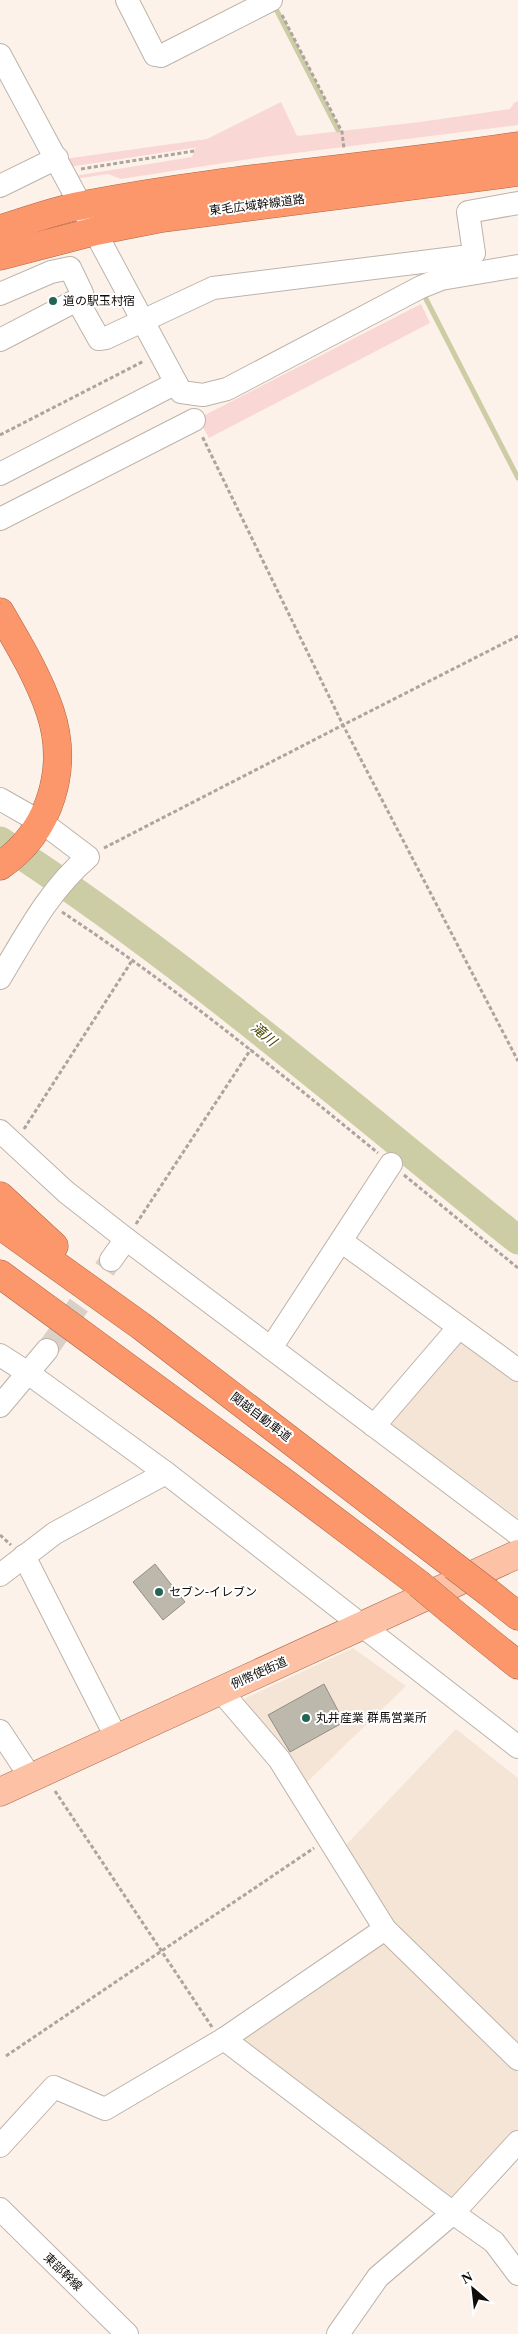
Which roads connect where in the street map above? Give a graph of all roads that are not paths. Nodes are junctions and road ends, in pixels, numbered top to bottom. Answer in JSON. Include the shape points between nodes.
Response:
{"nodes":[{"id":1,"x":127,"y":0,"type":"edge"},
{"id":2,"x":276,"y":7,"type":"edge"},
{"id":3,"x":0,"y":55,"type":"edge"},
{"id":4,"x":518,"y":146,"type":"edge"},
{"id":5,"x":60,"y":165,"type":"junction"},
{"id":6,"x":518,"y":172,"type":"edge"},
{"id":7,"x":0,"y":186,"type":"edge"},
{"id":8,"x":518,"y":203,"type":"edge"},
{"id":9,"x":82,"y":205,"type":"junction"},
{"id":10,"x":0,"y":229,"type":"edge"},
{"id":11,"x":96,"y":231,"type":"junction"},
{"id":12,"x":474,"y":252,"type":"junction"},
{"id":13,"x":0,"y":256,"type":"edge"},
{"id":14,"x":406,"y":264,"type":"junction"},
{"id":15,"x":518,"y":266,"type":"edge"},
{"id":16,"x":449,"y":268,"type":"junction"},
{"id":17,"x":486,"y":272,"type":"junction"},
{"id":18,"x":410,"y":293,"type":"junction"},
{"id":19,"x":0,"y":294,"type":"edge"},
{"id":20,"x":77,"y":300,"type":"junction"},
{"id":21,"x":143,"y":320,"type":"junction"},
{"id":22,"x":0,"y":340,"type":"edge"},
{"id":23,"x":178,"y":388,"type":"junction"},
{"id":24,"x":194,"y":420,"type":"road end"},
{"id":25,"x":0,"y":474,"type":"edge"},
{"id":26,"x":0,"y":520,"type":"edge"},
{"id":27,"x":0,"y":612,"type":"edge"},
{"id":28,"x":7,"y":632,"type":"edge"},
{"id":29,"x":0,"y":799,"type":"edge"},
{"id":30,"x":40,"y":823,"type":"junction"},
{"id":31,"x":0,"y":866,"type":"edge"},
{"id":32,"x":0,"y":978,"type":"edge"},
{"id":33,"x":7,"y":1138,"type":"edge"},
{"id":34,"x":392,"y":1164,"type":"road end"},
{"id":35,"x":0,"y":1196,"type":"edge"},
{"id":36,"x":0,"y":1225,"type":"edge"},
{"id":37,"x":126,"y":1239,"type":"junction"},
{"id":38,"x":341,"y":1241,"type":"junction"},
{"id":39,"x":111,"y":1260,"type":"tunnel mouth"},
{"id":40,"x":0,"y":1274,"type":"edge"},
{"id":41,"x":141,"y":1326,"type":"junction"},
{"id":42,"x":459,"y":1327,"type":"junction"},
{"id":43,"x":271,"y":1348,"type":"junction"},
{"id":44,"x":47,"y":1350,"type":"tunnel mouth"},
{"id":45,"x":0,"y":1355,"type":"edge"},
{"id":46,"x":518,"y":1370,"type":"edge"},
{"id":47,"x":28,"y":1372,"type":"junction"},
{"id":48,"x":0,"y":1406,"type":"edge"},
{"id":49,"x":374,"y":1426,"type":"junction"},
{"id":50,"x":166,"y":1473,"type":"junction"},
{"id":51,"x":518,"y":1534,"type":"edge"},
{"id":52,"x":518,"y":1554,"type":"edge"},
{"id":53,"x":24,"y":1556,"type":"junction"},
{"id":54,"x":0,"y":1575,"type":"edge"},
{"id":55,"x":518,"y":1616,"type":"edge"},
{"id":56,"x":362,"y":1627,"type":"junction"},
{"id":57,"x":518,"y":1665,"type":"edge"},
{"id":58,"x":220,"y":1690,"type":"junction"},
{"id":59,"x":0,"y":1731,"type":"edge"},
{"id":60,"x":116,"y":1737,"type":"junction"},
{"id":61,"x":518,"y":1747,"type":"edge"},
{"id":62,"x":37,"y":1775,"type":"junction"},
{"id":63,"x":0,"y":1792,"type":"edge"},
{"id":64,"x":385,"y":1929,"type":"junction"},
{"id":65,"x":224,"y":2039,"type":"junction"},
{"id":66,"x":518,"y":2059,"type":"edge"},
{"id":67,"x":518,"y":2142,"type":"edge"},
{"id":68,"x":0,"y":2146,"type":"edge"},
{"id":69,"x":0,"y":2209,"type":"edge"},
{"id":70,"x":452,"y":2213,"type":"junction"},
{"id":71,"x":518,"y":2274,"type":"edge"},
{"id":72,"x":126,"y":2334,"type":"edge"},
{"id":73,"x":338,"y":2334,"type":"edge"}],
"edges":[{"from":1,"to":2,"type":"street","via":[[155,55],[161,56]]},
{"from":3,"to":5,"type":"street"},
{"from":4,"to":9,"type":"highway","name":"東毛広域幹線道路","via":[[220,183]]},
{"from":5,"to":7,"type":"street"},
{"from":5,"to":9,"type":"street"},
{"from":6,"to":11,"type":"highway","name":"東毛広域幹線道路","via":[[225,208]]},
{"from":8,"to":12,"type":"street","via":[[468,212]]},
{"from":9,"to":10,"type":"highway","name":"東毛広域幹線道路"},
{"from":9,"to":11,"type":"street"},
{"from":11,"to":13,"type":"highway","name":"東毛広域幹線道路"},
{"from":11,"to":21,"type":"street"},
{"from":12,"to":16,"type":"street"},
{"from":12,"to":17,"type":"street"},
{"from":14,"to":16,"type":"street"},
{"from":14,"to":18,"type":"street"},
{"from":14,"to":21,"type":"street","via":[[212,288]]},
{"from":15,"to":17,"type":"street"},
{"from":16,"to":17,"type":"street"},
{"from":16,"to":18,"type":"street","via":[[434,282]]},
{"from":18,"to":23,"type":"street","via":[[227,389],[203,395]]},
{"from":19,"to":20,"type":"street","via":[[51,272],[70,268],[82,293]]},
{"from":20,"to":21,"type":"street","via":[[98,339]]},
{"from":20,"to":22,"type":"street"},
{"from":21,"to":23,"type":"street"},
{"from":23,"to":25,"type":"street"},
{"from":24,"to":26,"type":"street"},
{"from":27,"to":28,"type":"highway"},
{"from":28,"to":30,"type":"highway","via":[[40,686],[55,735],[55,786]]},
{"from":29,"to":30,"type":"street"},
{"from":30,"to":31,"type":"highway","via":[[21,848]]},
{"from":30,"to":32,"type":"street","via":[[81,863],[49,899]]},
{"from":33,"to":37,"type":"street","via":[[66,1192]]},
{"from":34,"to":38,"type":"street"},
{"from":35,"to":41,"type":"highway"},
{"from":36,"to":41,"type":"highway","name":"関越自動車道"},
{"from":37,"to":39,"type":"street"},
{"from":37,"to":43,"type":"street"},
{"from":38,"to":42,"type":"street"},
{"from":38,"to":43,"type":"street"},
{"from":40,"to":57,"type":"highway","bridge":true,"via":[[285,1482],[419,1584]]},
{"from":41,"to":55,"type":"highway","name":"関越自動車道","bridge":true},
{"from":42,"to":46,"type":"street"},
{"from":42,"to":49,"type":"street"},
{"from":43,"to":49,"type":"street"},
{"from":44,"to":47,"type":"street"},
{"from":45,"to":47,"type":"street"},
{"from":47,"to":48,"type":"street"},
{"from":47,"to":50,"type":"street"},
{"from":49,"to":51,"type":"street"},
{"from":50,"to":53,"type":"street","via":[[55,1533]]},
{"from":50,"to":56,"type":"street"},
{"from":52,"to":56,"type":"main road","name":"例幣使街道"},
{"from":53,"to":54,"type":"street"},
{"from":53,"to":60,"type":"street"},
{"from":56,"to":58,"type":"main road","name":"例幣使街道"},
{"from":56,"to":61,"type":"street"},
{"from":58,"to":60,"type":"main road","name":"例幣使街道"},
{"from":58,"to":64,"type":"street","via":[[279,1759]]},
{"from":59,"to":62,"type":"street"},
{"from":60,"to":62,"type":"main road","name":"例幣使街道"},
{"from":62,"to":63,"type":"main road","name":"例幣使街道"},
{"from":64,"to":65,"type":"street"},
{"from":64,"to":66,"type":"street"},
{"from":65,"to":68,"type":"street","via":[[104,2109],[54,2087]]},
{"from":65,"to":70,"type":"street"},
{"from":67,"to":70,"type":"street"},
{"from":69,"to":72,"type":"street","name":"東部幹線"},
{"from":70,"to":71,"type":"street","via":[[494,2242]]},
{"from":70,"to":73,"type":"street","via":[[378,2277]]}]}
